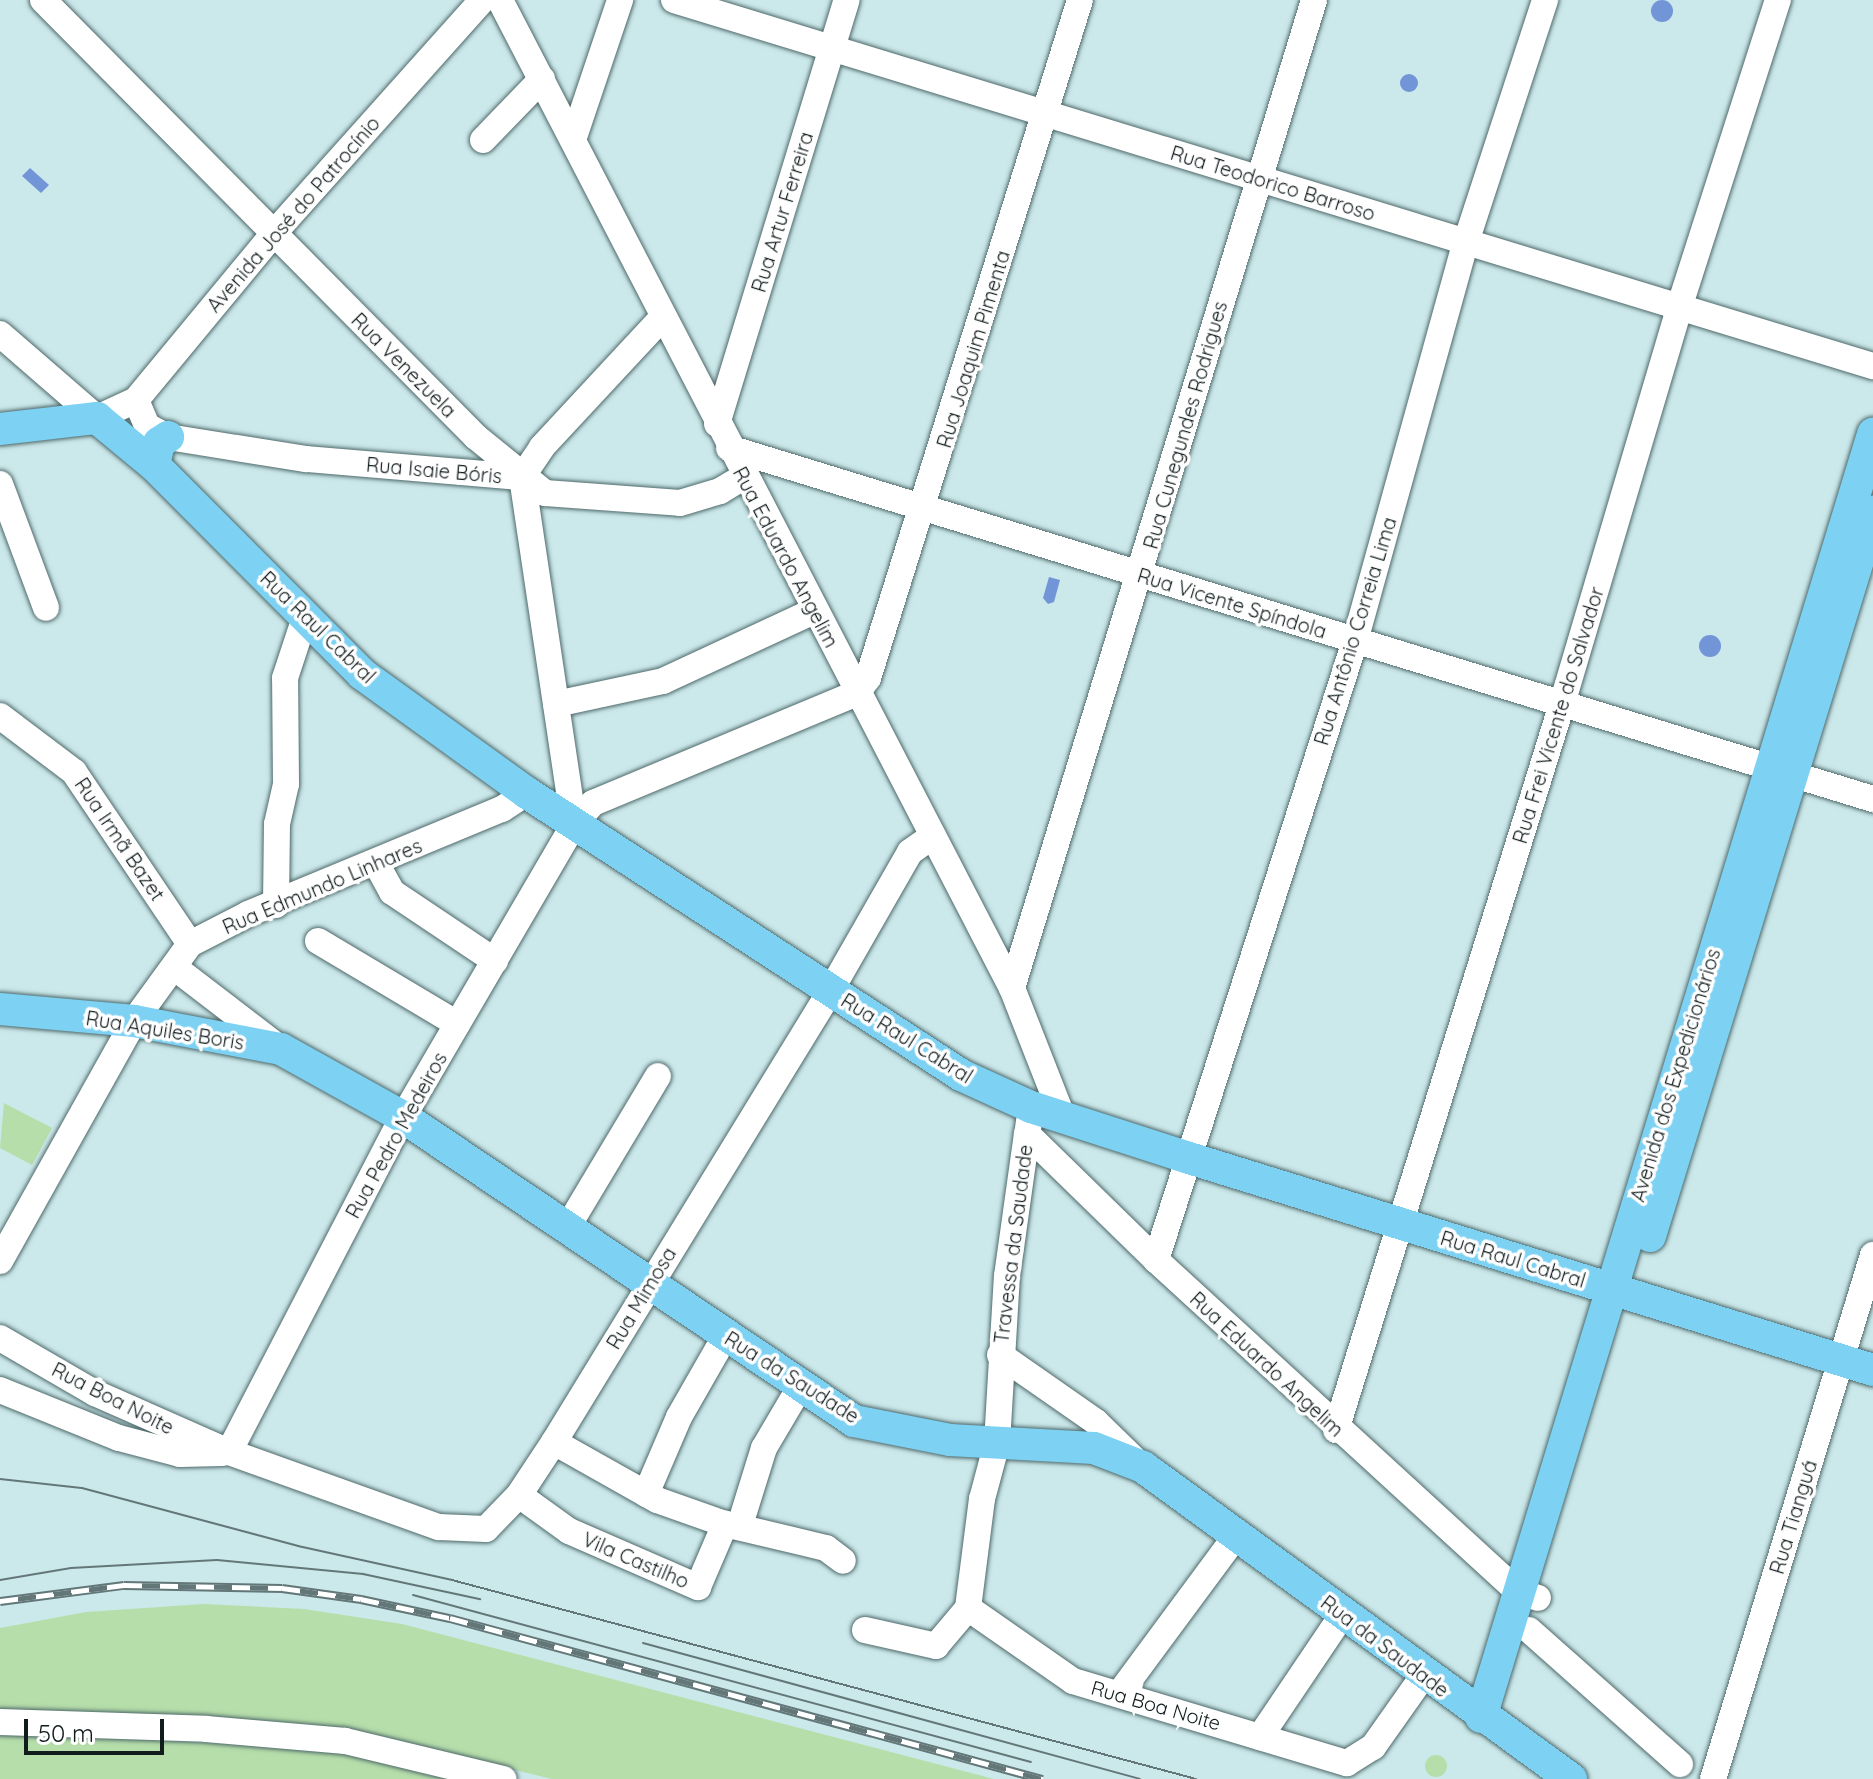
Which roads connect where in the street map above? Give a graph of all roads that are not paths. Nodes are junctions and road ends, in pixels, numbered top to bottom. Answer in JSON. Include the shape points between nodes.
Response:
{"nodes":[{"id":1,"x":43,"y":0,"type":"edge"},
{"id":2,"x":482,"y":0,"type":"edge"},
{"id":3,"x":500,"y":0,"type":"edge"},
{"id":4,"x":620,"y":0,"type":"edge"},
{"id":5,"x":674,"y":0,"type":"edge"},
{"id":6,"x":847,"y":0,"type":"edge"},
{"id":7,"x":1080,"y":0,"type":"edge"},
{"id":8,"x":1314,"y":0,"type":"edge"},
{"id":9,"x":1545,"y":0,"type":"edge"},
{"id":10,"x":1778,"y":0,"type":"edge"},
{"id":11,"x":832,"y":48,"type":"junction"},
{"id":12,"x":542,"y":79,"type":"junction"},
{"id":13,"x":1046,"y":112,"type":"junction"},
{"id":14,"x":574,"y":137,"type":"junction"},
{"id":15,"x":483,"y":140,"type":"dead end"},
{"id":16,"x":1258,"y":179,"type":"junction"},
{"id":17,"x":274,"y":233,"type":"junction"},
{"id":18,"x":1466,"y":242,"type":"junction"},
{"id":19,"x":1679,"y":308,"type":"junction"},
{"id":20,"x":663,"y":317,"type":"junction"},
{"id":21,"x":0,"y":334,"type":"edge"},
{"id":22,"x":1873,"y":366,"type":"edge"},
{"id":23,"x":136,"y":400,"type":"junction"},
{"id":24,"x":97,"y":418,"type":"junction"},
{"id":25,"x":717,"y":424,"type":"junction"},
{"id":26,"x":0,"y":429,"type":"edge"},
{"id":27,"x":1873,"y":434,"type":"edge"},
{"id":28,"x":729,"y":448,"type":"junction"},
{"id":29,"x":161,"y":451,"type":"junction"},
{"id":30,"x":522,"y":477,"type":"junction"},
{"id":31,"x":743,"y":477,"type":"junction"},
{"id":32,"x":0,"y":484,"type":"edge"},
{"id":33,"x":924,"y":508,"type":"junction"},
{"id":34,"x":1873,"y":512,"type":"edge"},
{"id":35,"x":1141,"y":575,"type":"junction"},
{"id":36,"x":46,"y":608,"type":"dead end"},
{"id":37,"x":814,"y":611,"type":"junction"},
{"id":38,"x":305,"y":617,"type":"junction"},
{"id":39,"x":1355,"y":641,"type":"junction"},
{"id":40,"x":857,"y":693,"type":"junction"},
{"id":41,"x":556,"y":704,"type":"junction"},
{"id":42,"x":1562,"y":704,"type":"junction"},
{"id":43,"x":0,"y":716,"type":"edge"},
{"id":44,"x":1781,"y":772,"type":"junction"},
{"id":45,"x":527,"y":793,"type":"junction"},
{"id":46,"x":1873,"y":799,"type":"edge"},
{"id":47,"x":574,"y":824,"type":"junction"},
{"id":48,"x":933,"y":836,"type":"junction"},
{"id":49,"x":376,"y":863,"type":"junction"},
{"id":50,"x":276,"y":905,"type":"junction"},
{"id":51,"x":318,"y":941,"type":"dead end"},
{"id":52,"x":190,"y":944,"type":"junction"},
{"id":53,"x":495,"y":961,"type":"junction"},
{"id":54,"x":174,"y":967,"type":"junction"},
{"id":55,"x":1012,"y":988,"type":"junction"},
{"id":56,"x":831,"y":990,"type":"junction"},
{"id":57,"x":0,"y":1009,"type":"edge"},
{"id":58,"x":134,"y":1021,"type":"junction"},
{"id":59,"x":457,"y":1024,"type":"junction"},
{"id":60,"x":281,"y":1049,"type":"junction"},
{"id":61,"x":658,"y":1076,"type":"dead end"},
{"id":62,"x":403,"y":1117,"type":"junction"},
{"id":63,"x":1063,"y":1118,"type":"junction"},
{"id":64,"x":1029,"y":1120,"type":"junction"},
{"id":65,"x":1189,"y":1158,"type":"junction"},
{"id":66,"x":1401,"y":1225,"type":"junction"},
{"id":67,"x":567,"y":1228,"type":"junction"},
{"id":68,"x":1873,"y":1255,"type":"edge"},
{"id":69,"x":1156,"y":1260,"type":"junction"},
{"id":70,"x":0,"y":1261,"type":"edge"},
{"id":71,"x":649,"y":1285,"type":"junction"},
{"id":72,"x":1620,"y":1292,"type":"junction"},
{"id":73,"x":726,"y":1335,"type":"junction"},
{"id":74,"x":0,"y":1338,"type":"edge"},
{"id":75,"x":1000,"y":1355,"type":"junction"},
{"id":76,"x":1840,"y":1360,"type":"junction"},
{"id":77,"x":1873,"y":1370,"type":"edge"},
{"id":78,"x":800,"y":1387,"type":"junction"},
{"id":79,"x":0,"y":1390,"type":"edge"},
{"id":80,"x":1336,"y":1430,"type":"junction"},
{"id":81,"x":554,"y":1442,"type":"junction"},
{"id":82,"x":997,"y":1443,"type":"junction"},
{"id":83,"x":229,"y":1452,"type":"junction"},
{"id":84,"x":1143,"y":1467,"type":"junction"},
{"id":85,"x":646,"y":1494,"type":"junction"},
{"id":86,"x":519,"y":1495,"type":"junction"},
{"id":87,"x":733,"y":1525,"type":"junction"},
{"id":88,"x":1238,"y":1533,"type":"junction"},
{"id":89,"x":843,"y":1561,"type":"dead end"},
{"id":90,"x":1528,"y":1595,"type":"junction"},
{"id":91,"x":968,"y":1608,"type":"junction"},
{"id":92,"x":1343,"y":1614,"type":"junction"},
{"id":93,"x":865,"y":1630,"type":"dead end"},
{"id":94,"x":1529,"y":1630,"type":"junction"},
{"id":95,"x":1423,"y":1676,"type":"junction"},
{"id":96,"x":1119,"y":1694,"type":"junction"},
{"id":97,"x":0,"y":1722,"type":"edge"},
{"id":98,"x":1490,"y":1724,"type":"junction"},
{"id":99,"x":1260,"y":1737,"type":"junction"},
{"id":100,"x":1680,"y":1764,"type":"dead end"},
{"id":101,"x":503,"y":1779,"type":"edge"},
{"id":102,"x":1571,"y":1779,"type":"edge"},
{"id":103,"x":1713,"y":1779,"type":"edge"}],
"edges":[{"from":1,"to":17,"type":"street","name":"Rua Venezuela"},
{"from":2,"to":17,"type":"street","name":"Avenida José do Patrocínio"},
{"from":3,"to":12,"type":"street","name":"Rua Eduardo Angelim"},
{"from":4,"to":14,"type":"street"},
{"from":5,"to":11,"type":"street","name":"Rua Teodorico Barroso"},
{"from":6,"to":11,"type":"street","name":"Rua Artur Ferreira"},
{"from":7,"to":13,"type":"street","name":"Rua Joaquim Pimenta"},
{"from":8,"to":16,"type":"street","name":"Rua Cunegundes Rodrigues"},
{"from":9,"to":18,"type":"street","name":"Rua Antônio Correia Lima"},
{"from":10,"to":19,"type":"street","name":"Rua Frei Vicente do Salvador"},
{"from":11,"to":13,"type":"street","name":"Rua Teodorico Barroso"},
{"from":11,"to":25,"type":"street","name":"Rua Artur Ferreira"},
{"from":12,"to":14,"type":"street","name":"Rua Eduardo Angelim"},
{"from":12,"to":15,"type":"street"},
{"from":13,"to":16,"type":"street","name":"Rua Teodorico Barroso"},
{"from":13,"to":33,"type":"street","name":"Rua Joaquim Pimenta"},
{"from":14,"to":20,"type":"street","name":"Rua Eduardo Angelim"},
{"from":16,"to":18,"type":"street","name":"Rua Teodorico Barroso"},
{"from":16,"to":35,"type":"street","name":"Rua Cunegundes Rodrigues"},
{"from":17,"to":23,"type":"street","name":"Avenida José do Patrocínio"},
{"from":17,"to":30,"type":"street","name":"Rua Venezuela"},
{"from":18,"to":19,"type":"street","name":"Rua Teodorico Barroso"},
{"from":18,"to":39,"type":"street","name":"Rua Antônio Correia Lima"},
{"from":19,"to":22,"type":"street","name":"Rua Teodorico Barroso"},
{"from":19,"to":42,"type":"street","name":"Rua Frei Vicente do Salvador"},
{"from":20,"to":25,"type":"street","name":"Rua Eduardo Angelim"},
{"from":20,"to":30,"type":"street","via":[[542,447]]},
{"from":21,"to":24,"type":"street"},
{"from":23,"to":24,"type":"street","name":"Avenida José do Patrocínio"},
{"from":23,"to":29,"type":"street"},
{"from":24,"to":26,"type":"main road"},
{"from":24,"to":29,"type":"main road","name":"Rua Raul Cabral"},
{"from":25,"to":28,"type":"street","name":"Rua Eduardo Angelim"},
{"from":27,"to":44,"type":"main road","name":"Avenida dos Expedicionários"},
{"from":28,"to":31,"type":"street","name":"Rua Eduardo Angelim"},
{"from":28,"to":33,"type":"street","name":"Rua Vicente Spíndola"},
{"from":29,"to":30,"type":"street","name":"Rua Isaie Bóris"},
{"from":29,"to":38,"type":"main road","name":"Rua Raul Cabral"},
{"from":30,"to":31,"type":"street","name":"Rua Isaie Bóris","via":[[545,493],[661,504],[694,500]]},
{"from":30,"to":41,"type":"street"},
{"from":31,"to":37,"type":"street","name":"Rua Eduardo Angelim"},
{"from":32,"to":36,"type":"street"},
{"from":33,"to":35,"type":"street","name":"Rua Vicente Spíndola"},
{"from":33,"to":40,"type":"street","name":"Rua Joaquim Pimenta","via":[[876,661]]},
{"from":34,"to":44,"type":"main road","name":"Avenida dos Expedicionários"},
{"from":35,"to":39,"type":"street","name":"Rua Vicente Spíndola"},
{"from":35,"to":55,"type":"street","name":"Rua Cunegundes Rodrigues"},
{"from":37,"to":40,"type":"street","name":"Rua Eduardo Angelim"},
{"from":37,"to":41,"type":"street","via":[[663,681]]},
{"from":38,"to":45,"type":"main road","name":"Rua Raul Cabral","via":[[362,674]]},
{"from":38,"to":50,"type":"street","via":[[285,678],[286,784],[275,853]]},
{"from":39,"to":42,"type":"street","name":"Rua Vicente Spíndola"},
{"from":39,"to":65,"type":"street","name":"Rua Antônio Correia Lima"},
{"from":40,"to":47,"type":"street","via":[[593,803]]},
{"from":40,"to":48,"type":"street","name":"Rua Eduardo Angelim"},
{"from":41,"to":47,"type":"street"},
{"from":42,"to":44,"type":"street","name":"Rua Vicente Spíndola"},
{"from":42,"to":66,"type":"street","name":"Rua Frei Vicente do Salvador"},
{"from":43,"to":52,"type":"street","name":"Rua Irmã Bazet","via":[[74,772]]},
{"from":44,"to":46,"type":"street","name":"Rua Vicente Spíndola"},
{"from":44,"to":72,"type":"main road","name":"Avenida dos Expedicionários"},
{"from":45,"to":47,"type":"main road","name":"Rua Raul Cabral"},
{"from":45,"to":49,"type":"street","name":"Rua Edmundo Linhares","via":[[502,809]]},
{"from":47,"to":53,"type":"street","name":"Rua Pedro Medeiros"},
{"from":47,"to":56,"type":"main road","name":"Rua Raul Cabral"},
{"from":48,"to":55,"type":"street","name":"Rua Eduardo Angelim"},
{"from":48,"to":56,"type":"street","name":"Rua Mimosa","via":[[910,852]]},
{"from":49,"to":50,"type":"street","name":"Rua Edmundo Linhares"},
{"from":49,"to":53,"type":"street","via":[[392,892]]},
{"from":50,"to":52,"type":"street","name":"Rua Edmundo Linhares"},
{"from":51,"to":59,"type":"street"},
{"from":52,"to":54,"type":"street"},
{"from":53,"to":59,"type":"street","name":"Rua Pedro Medeiros"},
{"from":54,"to":58,"type":"street"},
{"from":54,"to":60,"type":"street","name":"Rua da Saudade"},
{"from":55,"to":63,"type":"street","name":"Rua Eduardo Angelim"},
{"from":56,"to":64,"type":"main road","name":"Rua Raul Cabral"},
{"from":56,"to":71,"type":"street","name":"Rua Mimosa"},
{"from":57,"to":58,"type":"main road","name":"Rua Aquiles Boris"},
{"from":58,"to":60,"type":"main road","name":"Rua Aquiles Boris"},
{"from":58,"to":70,"type":"street"},
{"from":59,"to":62,"type":"street","name":"Rua Pedro Medeiros"},
{"from":60,"to":62,"type":"main road","name":"Rua da Saudade"},
{"from":61,"to":67,"type":"street"},
{"from":62,"to":67,"type":"main road","name":"Rua da Saudade"},
{"from":62,"to":83,"type":"street","name":"Rua Pedro Medeiros"},
{"from":63,"to":64,"type":"main road","name":"Rua Raul Cabral"},
{"from":63,"to":65,"type":"main road","name":"Rua Raul Cabral"},
{"from":64,"to":69,"type":"street","name":"Rua Eduardo Angelim"},
{"from":64,"to":75,"type":"street","name":"Travessa da Saudade"},
{"from":65,"to":66,"type":"main road","name":"Rua Raul Cabral"},
{"from":65,"to":69,"type":"street","name":"Rua Antônio Correia Lima"},
{"from":66,"to":72,"type":"main road","name":"Rua Raul Cabral"},
{"from":66,"to":80,"type":"street","name":"Rua Frei Vicente do Salvador"},
{"from":67,"to":71,"type":"main road","name":"Rua da Saudade"},
{"from":68,"to":76,"type":"street","name":"Rua Tianguá"},
{"from":69,"to":80,"type":"street","name":"Rua Eduardo Angelim"},
{"from":71,"to":73,"type":"main road","name":"Rua da Saudade"},
{"from":71,"to":81,"type":"street","name":"Rua Mimosa"},
{"from":72,"to":76,"type":"main road","name":"Rua Raul Cabral"},
{"from":72,"to":90,"type":"main road","name":"Avenida dos Expedicionários"},
{"from":73,"to":78,"type":"main road","name":"Rua da Saudade"},
{"from":73,"to":85,"type":"street","via":[[679,1417]]},
{"from":74,"to":83,"type":"street","name":"Rua Boa Noite","via":[[95,1393]]},
{"from":75,"to":82,"type":"street","name":"Travessa da Saudade"},
{"from":75,"to":84,"type":"street","name":"Travessa da Saudade","via":[[1096,1422]]},
{"from":76,"to":77,"type":"main road","name":"Rua Raul Cabral"},
{"from":76,"to":103,"type":"street","name":"Rua Tianguá"},
{"from":78,"to":82,"type":"main road","name":"Rua da Saudade","via":[[854,1421],[901,1433]]},
{"from":78,"to":87,"type":"street","via":[[764,1448]]},
{"from":79,"to":83,"type":"street","via":[[135,1442],[180,1454]]},
{"from":80,"to":90,"type":"street","name":"Rua Eduardo Angelim"},
{"from":81,"to":85,"type":"street"},
{"from":81,"to":86,"type":"street","name":"Rua Mimosa"},
{"from":82,"to":84,"type":"main road","name":"Rua da Saudade","via":[[1094,1448]]},
{"from":82,"to":91,"type":"street","name":"Travessa da Saudade","via":[[982,1499]]},
{"from":83,"to":86,"type":"street","name":"Rua Mimosa","via":[[439,1527],[486,1529]]},
{"from":84,"to":88,"type":"main road","name":"Rua da Saudade"},
{"from":85,"to":87,"type":"street"},
{"from":86,"to":87,"type":"street","name":"Vila Castilho","via":[[569,1531],[698,1587]]},
{"from":87,"to":89,"type":"street","via":[[826,1548]]},
{"from":88,"to":92,"type":"main road","name":"Rua da Saudade"},
{"from":88,"to":96,"type":"street"},
{"from":90,"to":94,"type":"main road","name":"Avenida dos Expedicionários"},
{"from":90,"to":98,"type":"main road","name":"Avenida dos Expedicionários"},
{"from":91,"to":93,"type":"street","via":[[936,1646]]},
{"from":91,"to":96,"type":"street","name":"Rua Boa Noite","via":[[1073,1681]]},
{"from":92,"to":95,"type":"main road","name":"Rua da Saudade"},
{"from":92,"to":99,"type":"street"},
{"from":94,"to":98,"type":"main road","name":"Avenida dos Expedicionários"},
{"from":94,"to":100,"type":"street"},
{"from":95,"to":98,"type":"main road","name":"Rua da Saudade"},
{"from":95,"to":99,"type":"street","name":"Rua Boa Noite","via":[[1360,1758],[1347,1763]]},
{"from":96,"to":99,"type":"street","name":"Rua Boa Noite"},
{"from":97,"to":101,"type":"street","via":[[206,1729],[345,1741]]},
{"from":98,"to":102,"type":"main road","name":"Rua da Saudade"}]}
